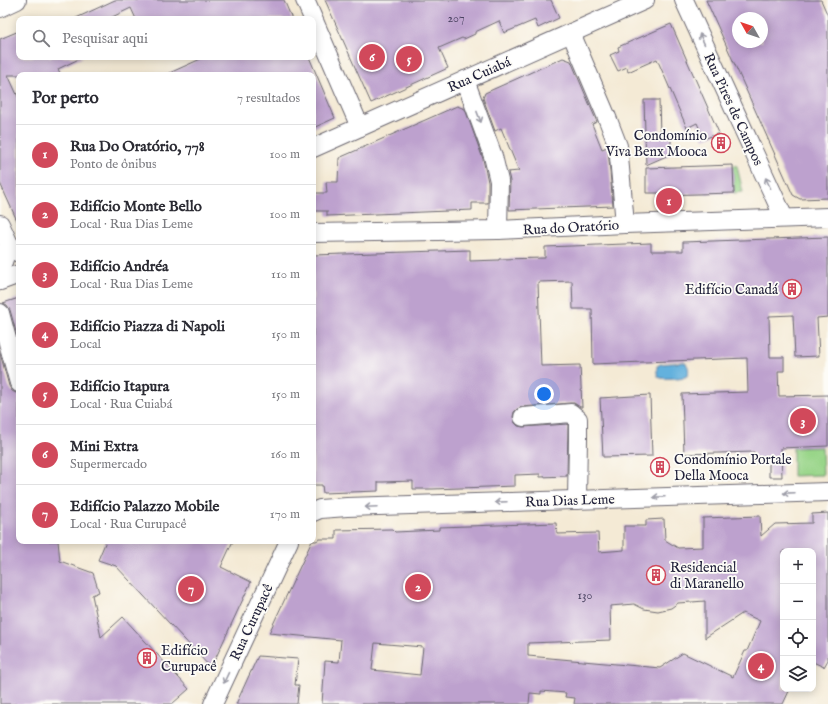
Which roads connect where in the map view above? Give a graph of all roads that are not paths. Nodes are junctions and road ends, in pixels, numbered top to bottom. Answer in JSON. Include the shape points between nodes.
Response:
{"nodes":[{"id":1,"x":17,"y":0,"type":"edge"},
{"id":2,"x":305,"y":0,"type":"edge"},
{"id":3,"x":645,"y":0,"type":"edge"},
{"id":4,"x":684,"y":0,"type":"edge"},
{"id":5,"x":0,"y":8,"type":"edge"},
{"id":6,"x":312,"y":16,"type":"edge"},
{"id":7,"x":316,"y":25,"type":"edge"},
{"id":8,"x":571,"y":33,"type":"junction"},
{"id":9,"x":465,"y":80,"type":"junction"},
{"id":10,"x":360,"y":127,"type":"junction"},
{"id":11,"x":316,"y":147,"type":"edge"},
{"id":12,"x":828,"y":217,"type":"edge"},
{"id":13,"x":784,"y":218,"type":"junction"},
{"id":14,"x":0,"y":224,"type":"edge"},
{"id":15,"x":625,"y":224,"type":"junction"},
{"id":16,"x":498,"y":230,"type":"junction"},
{"id":17,"x":316,"y":233,"type":"edge"},
{"id":18,"x":14,"y":248,"type":"edge"},
{"id":19,"x":0,"y":271,"type":"edge"},
{"id":20,"x":16,"y":275,"type":"edge"},
{"id":21,"x":0,"y":281,"type":"edge"},
{"id":22,"x":0,"y":313,"type":"edge"},
{"id":23,"x":16,"y":372,"type":"edge"},
{"id":24,"x":523,"y":417,"type":"dead end"},
{"id":25,"x":828,"y":492,"type":"edge"},
{"id":26,"x":577,"y":500,"type":"junction"},
{"id":27,"x":316,"y":511,"type":"edge"},
{"id":28,"x":288,"y":544,"type":"edge"},
{"id":29,"x":213,"y":704,"type":"edge"}],
"edges":[{"from":1,"to":5,"type":"street"},
{"from":2,"to":6,"type":"street"},
{"from":3,"to":8,"type":"street","name":"Rua Cuiabá"},
{"from":13,"to":4,"type":"street","name":"Rua Pires de Campos","one_way":true},
{"from":7,"to":10,"type":"street"},
{"from":8,"to":9,"type":"street","name":"Rua Cuiabá"},
{"from":8,"to":15,"type":"street","via":[[618,146]]},
{"from":9,"to":10,"type":"street","name":"Rua Cuiabá"},
{"from":9,"to":16,"type":"street","one_way":true,"via":[[493,156],[499,181]]},
{"from":10,"to":11,"type":"street","name":"Rua Cuiabá"},
{"from":12,"to":13,"type":"street","name":"Rua do Oratório"},
{"from":13,"to":15,"type":"street","name":"Rua do Oratório"},
{"from":14,"to":18,"type":"street"},
{"from":15,"to":16,"type":"street","name":"Rua do Oratório"},
{"from":16,"to":17,"type":"street","name":"Rua do Oratório"},
{"from":18,"to":19,"type":"street"},
{"from":20,"to":21,"type":"street"},
{"from":22,"to":23,"type":"street"},
{"from":24,"to":26,"type":"street","via":[[571,413],[578,419]]},
{"from":25,"to":26,"type":"street","name":"Rua Dias Leme","one_way":true},
{"from":26,"to":27,"type":"street","name":"Rua Dias Leme","one_way":true,"via":[[347,507]]},
{"from":28,"to":29,"type":"street","name":"Rua Curupacê","one_way":true}]}
